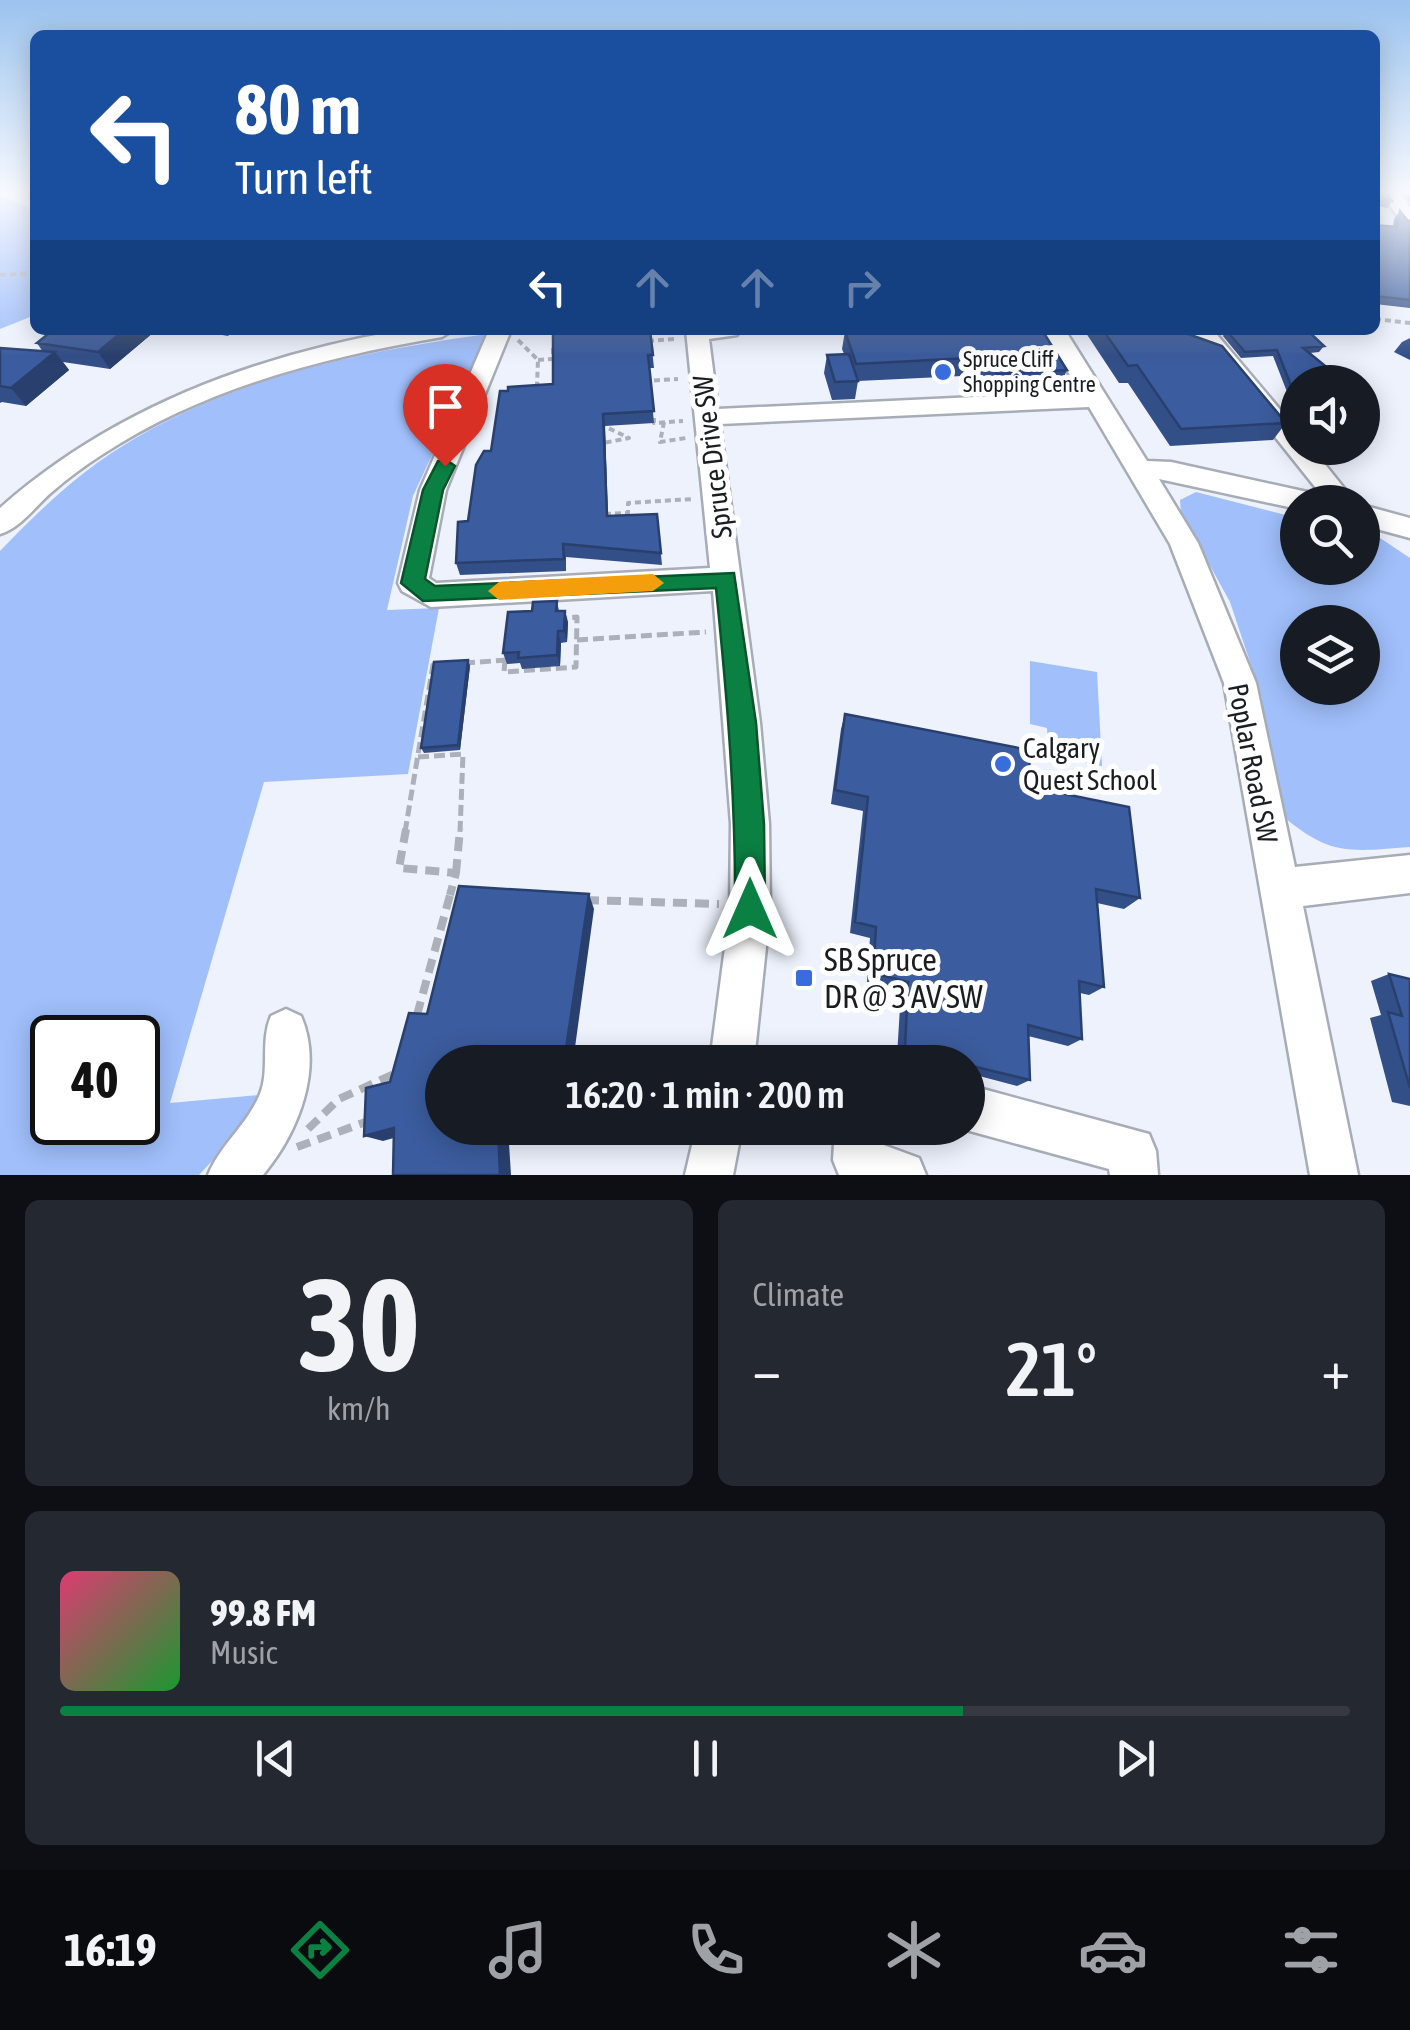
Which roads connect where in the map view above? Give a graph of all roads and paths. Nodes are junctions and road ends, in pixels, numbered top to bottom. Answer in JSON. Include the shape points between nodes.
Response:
{"nodes":[{"id":1,"x":30,"y":273,"type":"edge"},
{"id":2,"x":0,"y":275,"type":"edge"},
{"id":3,"x":1380,"y":320,"type":"edge"},
{"id":4,"x":1410,"y":323,"type":"edge"},
{"id":5,"x":417,"y":335,"type":"edge"},
{"id":6,"x":505,"y":335,"type":"edge"},
{"id":7,"x":511,"y":335,"type":"edge"},
{"id":8,"x":684,"y":335,"type":"edge"},
{"id":9,"x":699,"y":335,"type":"edge"},
{"id":10,"x":1057,"y":335,"type":"edge"},
{"id":11,"x":1205,"y":335,"type":"edge"},
{"id":12,"x":641,"y":341,"type":"edge"},
{"id":13,"x":553,"y":344,"type":"edge"},
{"id":14,"x":538,"y":360,"type":"junction"},
{"id":15,"x":681,"y":379,"type":"dead end"},
{"id":16,"x":649,"y":380,"type":"junction"},
{"id":17,"x":631,"y":381,"type":"edge"},
{"id":18,"x":556,"y":384,"type":"edge"},
{"id":19,"x":651,"y":395,"type":"edge"},
{"id":20,"x":1095,"y":398,"type":"junction"},
{"id":21,"x":652,"y":409,"type":"edge"},
{"id":22,"x":664,"y":422,"type":"junction"},
{"id":23,"x":599,"y":423,"type":"edge"},
{"id":24,"x":693,"y":425,"type":"junction"},
{"id":25,"x":594,"y":444,"type":"edge"},
{"id":26,"x":1139,"y":468,"type":"junction"},
{"id":27,"x":1328,"y":485,"type":"edge"},
{"id":28,"x":1280,"y":495,"type":"edge"},
{"id":29,"x":693,"y":499,"type":"dead end"},
{"id":30,"x":591,"y":515,"type":"edge"},
{"id":31,"x":1380,"y":520,"type":"edge"},
{"id":32,"x":0,"y":524,"type":"edge"},
{"id":33,"x":1410,"y":528,"type":"edge"},
{"id":34,"x":726,"y":579,"type":"junction"},
{"id":35,"x":559,"y":618,"type":"edge"},
{"id":36,"x":709,"y":632,"type":"dead end"},
{"id":37,"x":577,"y":640,"type":"junction"},
{"id":38,"x":418,"y":756,"type":"junction"},
{"id":39,"x":456,"y":873,"type":"junction"},
{"id":40,"x":1410,"y":874,"type":"edge"},
{"id":41,"x":1277,"y":889,"type":"junction"},
{"id":42,"x":450,"y":895,"type":"junction"},
{"id":43,"x":469,"y":896,"type":"edge"},
{"id":44,"x":566,"y":899,"type":"edge"},
{"id":45,"x":722,"y":904,"type":"dead end"},
{"id":46,"x":417,"y":1018,"type":"edge"},
{"id":47,"x":286,"y":1031,"type":"dead end"},
{"id":48,"x":734,"y":1045,"type":"edge"},
{"id":49,"x":403,"y":1070,"type":"edge"},
{"id":50,"x":985,"y":1112,"type":"edge"},
{"id":51,"x":383,"y":1117,"type":"edge"},
{"id":52,"x":715,"y":1145,"type":"edge"},
{"id":53,"x":857,"y":1145,"type":"edge"},
{"id":54,"x":259,"y":1156,"type":"edge"},
{"id":55,"x":709,"y":1175,"type":"edge"},
{"id":56,"x":902,"y":1175,"type":"edge"},
{"id":57,"x":1134,"y":1175,"type":"edge"},
{"id":58,"x":1334,"y":1175,"type":"edge"}],
"edges":[{"from":1,"to":2,"type":"path"},
{"from":3,"to":4,"type":"path"},
{"from":5,"to":32,"type":"street","via":[[308,357],[204,390],[112,438]]},
{"from":6,"to":34,"type":"street","via":[[433,490],[412,583],[431,595]]},
{"from":7,"to":14,"type":"path"},
{"from":8,"to":12,"type":"path"},
{"from":9,"to":24,"type":"street","name":"Spruce Drive SW"},
{"from":10,"to":20,"type":"street","name":"Poplar Road SW"},
{"from":11,"to":27,"type":"street"},
{"from":13,"to":14,"type":"path","via":[[553,359]]},
{"from":14,"to":18,"type":"path","via":[[537,385]]},
{"from":15,"to":16,"type":"path"},
{"from":16,"to":17,"type":"path"},
{"from":16,"to":19,"type":"path"},
{"from":20,"to":24,"type":"street"},
{"from":20,"to":26,"type":"street","name":"Poplar Road SW"},
{"from":21,"to":22,"type":"path","via":[[654,423]]},
{"from":22,"to":24,"type":"path"},
{"from":22,"to":24,"type":"path","via":[[660,442]]},
{"from":23,"to":25,"type":"path","via":[[629,438]]},
{"from":24,"to":34,"type":"street","name":"Spruce Drive SW"},
{"from":26,"to":28,"type":"street"},
{"from":26,"to":41,"type":"street","name":"Poplar Road SW","via":[[1184,543],[1240,683]]},
{"from":29,"to":30,"type":"path","via":[[628,503],[628,513]]},
{"from":31,"to":33,"type":"street"},
{"from":34,"to":48,"type":"street","name":"Spruce Drive SW","via":[[750,824],[750,909]]},
{"from":35,"to":37,"type":"path","via":[[577,617]]},
{"from":36,"to":37,"type":"path"},
{"from":37,"to":38,"type":"path","via":[[576,668],[504,672],[506,660],[433,664]]},
{"from":38,"to":39,"type":"path","via":[[463,754]]},
{"from":38,"to":39,"type":"path","via":[[399,868]]},
{"from":39,"to":42,"type":"path"},
{"from":40,"to":41,"type":"street"},
{"from":41,"to":58,"type":"street","name":"Poplar Road SW"},
{"from":42,"to":43,"type":"path"},
{"from":42,"to":46,"type":"path"},
{"from":44,"to":45,"type":"path"},
{"from":47,"to":54,"type":"street","via":[[285,1093]]},
{"from":49,"to":54,"type":"path","via":[[338,1099]]},
{"from":50,"to":57,"type":"street","via":[[1132,1151]]},
{"from":51,"to":54,"type":"path"},
{"from":52,"to":55,"type":"street"},
{"from":53,"to":56,"type":"street","via":[[857,1160]]}]}
